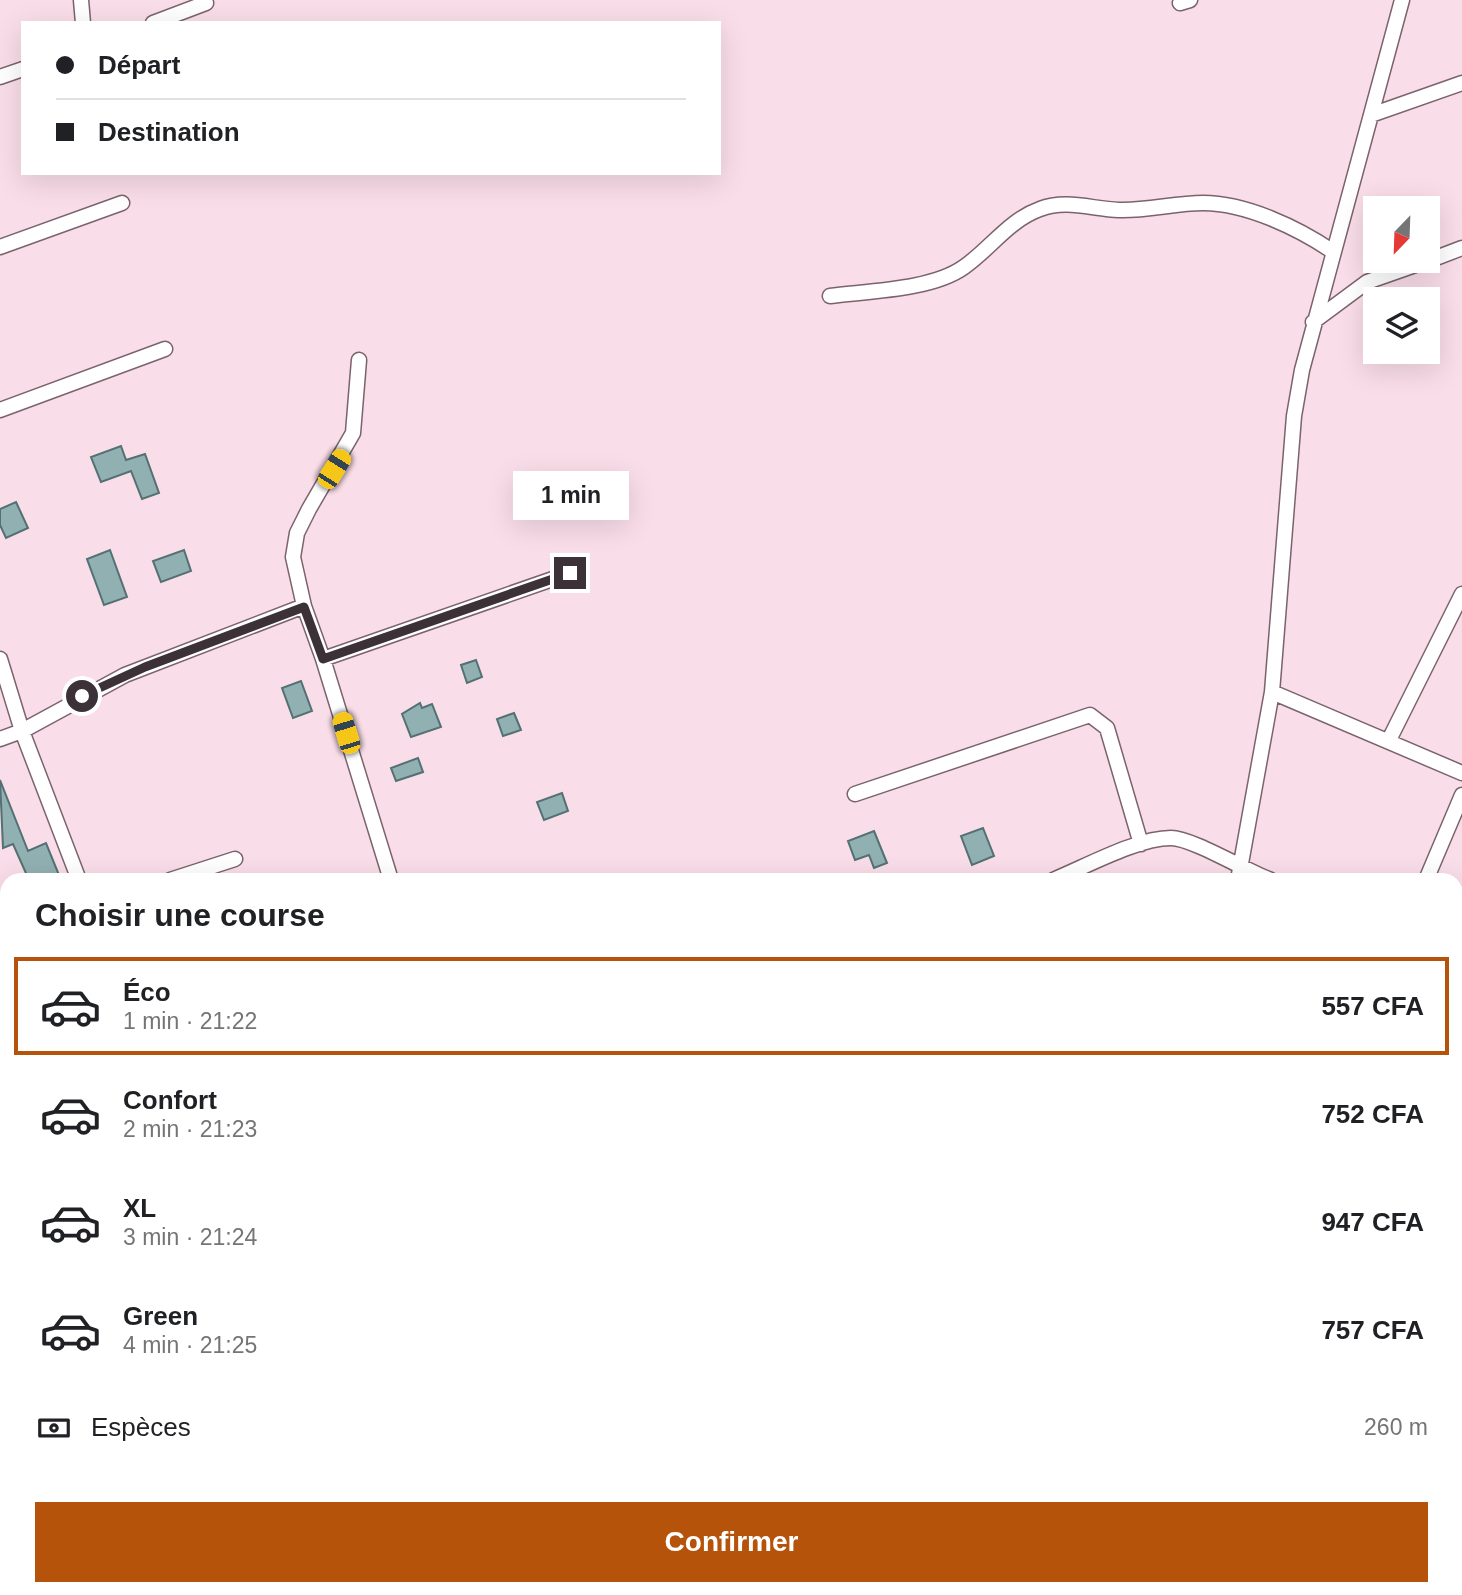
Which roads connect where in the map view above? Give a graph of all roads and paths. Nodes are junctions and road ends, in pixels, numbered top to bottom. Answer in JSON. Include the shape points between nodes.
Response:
{"nodes":[{"id":1,"x":81,"y":0,"type":"edge"},
{"id":2,"x":1402,"y":0,"type":"edge"},
{"id":3,"x":206,"y":4,"type":"dead end"},
{"id":4,"x":83,"y":21,"type":"edge"},
{"id":5,"x":159,"y":21,"type":"edge"},
{"id":6,"x":21,"y":70,"type":"edge"},
{"id":7,"x":0,"y":77,"type":"edge"},
{"id":8,"x":1462,"y":83,"type":"edge"},
{"id":9,"x":1371,"y":115,"type":"junction"},
{"id":10,"x":122,"y":203,"type":"dead end"},
{"id":11,"x":0,"y":247,"type":"edge"},
{"id":12,"x":1462,"y":248,"type":"edge"},
{"id":13,"x":1332,"y":251,"type":"junction"},
{"id":14,"x":1440,"y":256,"type":"edge"},
{"id":15,"x":1393,"y":273,"type":"edge"},
{"id":16,"x":830,"y":296,"type":"dead end"},
{"id":17,"x":1313,"y":322,"type":"junction"},
{"id":18,"x":165,"y":349,"type":"dead end"},
{"id":19,"x":359,"y":360,"type":"dead end"},
{"id":20,"x":0,"y":410,"type":"edge"},
{"id":21,"x":570,"y":573,"type":"dead end"},
{"id":22,"x":1462,"y":594,"type":"edge"},
{"id":23,"x":304,"y":607,"type":"junction"},
{"id":24,"x":0,"y":659,"type":"edge"},
{"id":25,"x":323,"y":659,"type":"junction"},
{"id":26,"x":1272,"y":692,"type":"junction"},
{"id":27,"x":22,"y":731,"type":"junction"},
{"id":28,"x":0,"y":739,"type":"edge"},
{"id":29,"x":1389,"y":740,"type":"junction"},
{"id":30,"x":1462,"y":773,"type":"edge"},
{"id":31,"x":855,"y":794,"type":"dead end"},
{"id":32,"x":1462,"y":795,"type":"edge"},
{"id":33,"x":1141,"y":844,"type":"junction"},
{"id":34,"x":235,"y":859,"type":"dead end"},
{"id":35,"x":76,"y":873,"type":"edge"},
{"id":36,"x":192,"y":873,"type":"edge"},
{"id":37,"x":389,"y":873,"type":"edge"},
{"id":38,"x":1070,"y":873,"type":"edge"},
{"id":39,"x":1236,"y":873,"type":"edge"},
{"id":40,"x":1239,"y":873,"type":"edge"},
{"id":41,"x":1429,"y":873,"type":"edge"}],
"edges":[{"from":1,"to":4,"type":"street"},
{"from":2,"to":9,"type":"street"},
{"from":3,"to":5,"type":"street"},
{"from":6,"to":7,"type":"street"},
{"from":8,"to":9,"type":"street"},
{"from":9,"to":13,"type":"street"},
{"from":10,"to":11,"type":"street"},
{"from":12,"to":14,"type":"street"},
{"from":13,"to":16,"type":"street","via":[[1299,232],[1225,205],[1140,210],[1067,204],[1040,208],[1016,222],[963,268],[934,280]]},
{"from":13,"to":17,"type":"street"},
{"from":15,"to":17,"type":"street","via":[[1367,282]]},
{"from":17,"to":26,"type":"street","via":[[1294,416]]},
{"from":18,"to":20,"type":"street"},
{"from":19,"to":23,"type":"street","via":[[352,433],[298,533],[293,557]]},
{"from":21,"to":25,"type":"street"},
{"from":22,"to":29,"type":"street"},
{"from":23,"to":25,"type":"street"},
{"from":23,"to":27,"type":"street","via":[[125,675]]},
{"from":24,"to":27,"type":"street"},
{"from":25,"to":37,"type":"street"},
{"from":26,"to":29,"type":"street"},
{"from":26,"to":40,"type":"street"},
{"from":27,"to":28,"type":"street"},
{"from":27,"to":35,"type":"street"},
{"from":29,"to":30,"type":"street"},
{"from":31,"to":33,"type":"street","via":[[1090,715],[1107,728]]},
{"from":32,"to":41,"type":"street"},
{"from":33,"to":38,"type":"street"},
{"from":33,"to":39,"type":"street","via":[[1171,838],[1194,844]]},
{"from":34,"to":36,"type":"street"}]}
